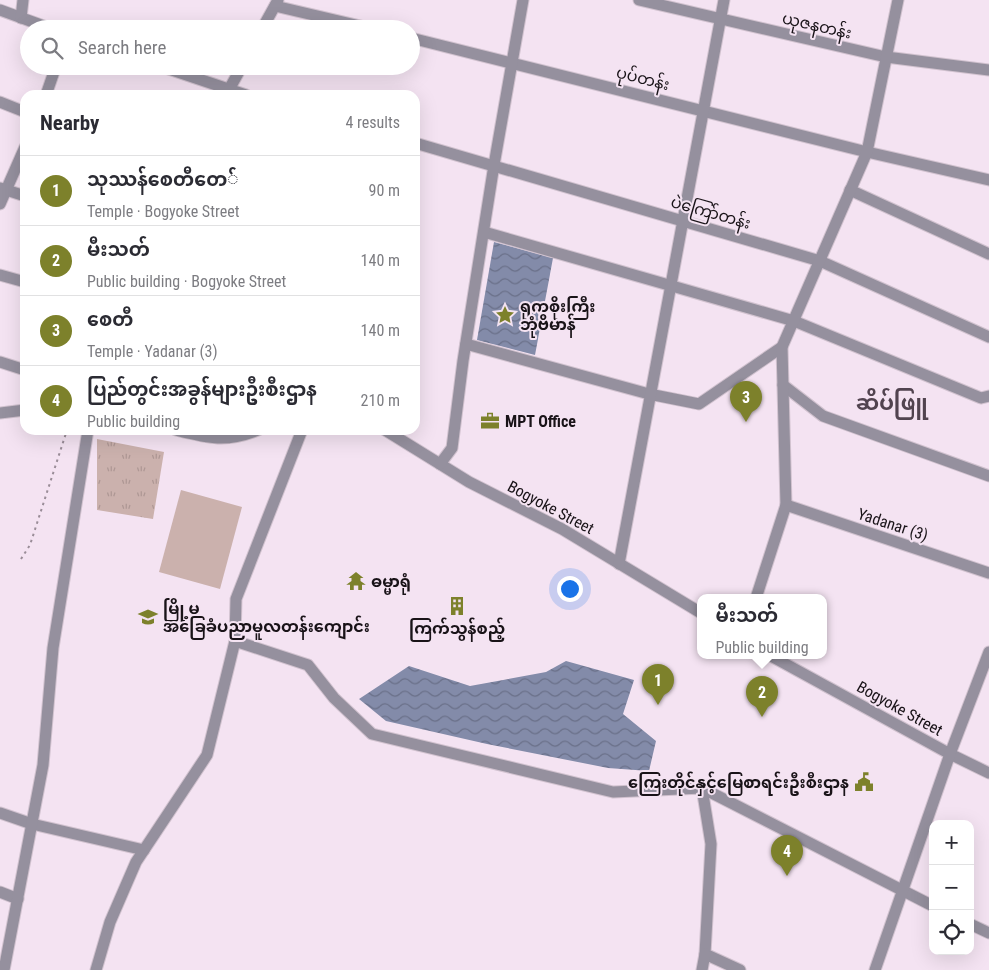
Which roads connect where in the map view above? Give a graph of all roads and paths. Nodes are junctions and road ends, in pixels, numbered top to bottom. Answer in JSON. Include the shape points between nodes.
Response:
{"nodes":[{"id":1,"x":23,"y":0,"type":"edge"},
{"id":2,"x":523,"y":0,"type":"edge"},
{"id":3,"x":639,"y":0,"type":"edge"},
{"id":4,"x":724,"y":0,"type":"edge"},
{"id":5,"x":898,"y":0,"type":"edge"},
{"id":6,"x":277,"y":3,"type":"edge"},
{"id":7,"x":0,"y":10,"type":"edge"},
{"id":8,"x":21,"y":18,"type":"junction"},
{"id":9,"x":720,"y":19,"type":"junction"},
{"id":10,"x":27,"y":20,"type":"edge"},
{"id":11,"x":267,"y":20,"type":"edge"},
{"id":12,"x":340,"y":20,"type":"edge"},
{"id":13,"x":420,"y":40,"type":"edge"},
{"id":14,"x":886,"y":57,"type":"junction"},
{"id":15,"x":512,"y":61,"type":"junction"},
{"id":16,"x":989,"y":70,"type":"edge"},
{"id":17,"x":53,"y":75,"type":"edge"},
{"id":18,"x":182,"y":75,"type":"edge"},
{"id":19,"x":237,"y":75,"type":"edge"},
{"id":20,"x":48,"y":90,"type":"edge"},
{"id":21,"x":220,"y":90,"type":"edge"},
{"id":22,"x":229,"y":90,"type":"edge"},
{"id":23,"x":0,"y":102,"type":"edge"},
{"id":24,"x":20,"y":110,"type":"edge"},
{"id":25,"x":704,"y":110,"type":"junction"},
{"id":26,"x":420,"y":144,"type":"edge"},
{"id":27,"x":867,"y":152,"type":"junction"},
{"id":28,"x":20,"y":157,"type":"edge"},
{"id":29,"x":494,"y":165,"type":"junction"},
{"id":30,"x":989,"y":180,"type":"edge"},
{"id":31,"x":3,"y":189,"type":"edge"},
{"id":32,"x":850,"y":190,"type":"junction"},
{"id":33,"x":20,"y":194,"type":"edge"},
{"id":34,"x":0,"y":204,"type":"edge"},
{"id":35,"x":682,"y":220,"type":"junction"},
{"id":36,"x":484,"y":232,"type":"junction"},
{"id":37,"x":989,"y":254,"type":"edge"},
{"id":38,"x":820,"y":261,"type":"junction"},
{"id":39,"x":0,"y":275,"type":"edge"},
{"id":40,"x":20,"y":281,"type":"edge"},
{"id":41,"x":670,"y":285,"type":"junction"},
{"id":42,"x":794,"y":321,"type":"junction"},
{"id":43,"x":989,"y":337,"type":"edge"},
{"id":44,"x":466,"y":344,"type":"junction"},
{"id":45,"x":782,"y":347,"type":"junction"},
{"id":46,"x":0,"y":362,"type":"edge"},
{"id":47,"x":20,"y":368,"type":"edge"},
{"id":48,"x":783,"y":384,"type":"junction"},
{"id":49,"x":650,"y":394,"type":"junction"},
{"id":50,"x":989,"y":396,"type":"edge"},
{"id":51,"x":20,"y":411,"type":"edge"},
{"id":52,"x":0,"y":415,"type":"edge"},
{"id":53,"x":66,"y":435,"type":"edge"},
{"id":54,"x":87,"y":435,"type":"edge"},
{"id":55,"x":197,"y":435,"type":"edge"},
{"id":56,"x":246,"y":435,"type":"edge"},
{"id":57,"x":300,"y":435,"type":"edge"},
{"id":58,"x":393,"y":435,"type":"edge"},
{"id":59,"x":440,"y":464,"type":"junction"},
{"id":60,"x":989,"y":476,"type":"edge"},
{"id":61,"x":786,"y":505,"type":"junction"},
{"id":62,"x":21,"y":559,"type":"dead end"},
{"id":63,"x":619,"y":564,"type":"junction"},
{"id":64,"x":989,"y":573,"type":"edge"},
{"id":65,"x":757,"y":594,"type":"edge"},
{"id":66,"x":697,"y":611,"type":"edge"},
{"id":67,"x":235,"y":641,"type":"junction"},
{"id":68,"x":989,"y":652,"type":"edge"},
{"id":69,"x":776,"y":659,"type":"edge"},
{"id":70,"x":950,"y":754,"type":"junction"},
{"id":71,"x":989,"y":773,"type":"edge"},
{"id":72,"x":702,"y":788,"type":"junction"},
{"id":73,"x":0,"y":813,"type":"edge"},
{"id":74,"x":32,"y":824,"type":"junction"},
{"id":75,"x":144,"y":850,"type":"junction"},
{"id":76,"x":902,"y":891,"type":"junction"},
{"id":77,"x":0,"y":892,"type":"edge"},
{"id":78,"x":18,"y":898,"type":"junction"},
{"id":79,"x":929,"y":904,"type":"edge"},
{"id":80,"x":974,"y":926,"type":"edge"},
{"id":81,"x":989,"y":933,"type":"edge"},
{"id":82,"x":705,"y":954,"type":"junction"},
{"id":83,"x":4,"y":970,"type":"edge"},
{"id":84,"x":96,"y":970,"type":"edge"},
{"id":85,"x":702,"y":970,"type":"edge"},
{"id":86,"x":740,"y":970,"type":"edge"},
{"id":87,"x":875,"y":970,"type":"edge"}],
"edges":[{"from":1,"to":8,"type":"street"},
{"from":2,"to":15,"type":"street"},
{"from":3,"to":9,"type":"street","name":"ယုဇနတန်း"},
{"from":4,"to":9,"type":"street"},
{"from":5,"to":14,"type":"street"},
{"from":6,"to":11,"type":"street"},
{"from":6,"to":12,"type":"street"},
{"from":7,"to":8,"type":"street"},
{"from":8,"to":10,"type":"street"},
{"from":9,"to":14,"type":"street","name":"ယုဇနတန်း"},
{"from":9,"to":25,"type":"street"},
{"from":13,"to":15,"type":"street","name":"ပုပ်တန်း"},
{"from":14,"to":16,"type":"street","name":"ယုဇနတန်း"},
{"from":14,"to":27,"type":"street"},
{"from":15,"to":25,"type":"street","name":"ပုပ်တန်း"},
{"from":15,"to":29,"type":"street"},
{"from":17,"to":20,"type":"street"},
{"from":18,"to":21,"type":"street"},
{"from":19,"to":22,"type":"street"},
{"from":23,"to":24,"type":"street"},
{"from":25,"to":27,"type":"street","name":"ပုပ်တန်း"},
{"from":25,"to":35,"type":"street"},
{"from":26,"to":29,"type":"street","name":"ပဲကြော်တန်း"},
{"from":27,"to":30,"type":"street","name":"ပုပ်တန်း"},
{"from":27,"to":32,"type":"street"},
{"from":28,"to":31,"type":"street"},
{"from":29,"to":35,"type":"street","name":"ပဲကြော်တန်း"},
{"from":29,"to":36,"type":"street"},
{"from":31,"to":33,"type":"street"},
{"from":31,"to":34,"type":"street"},
{"from":32,"to":37,"type":"street"},
{"from":32,"to":38,"type":"street"},
{"from":35,"to":38,"type":"street","name":"ပဲကြော်တန်း"},
{"from":35,"to":41,"type":"street"},
{"from":36,"to":41,"type":"street"},
{"from":36,"to":44,"type":"street"},
{"from":38,"to":42,"type":"street"},
{"from":38,"to":43,"type":"street","name":"ပဲကြော်တန်း"},
{"from":39,"to":40,"type":"street"},
{"from":41,"to":42,"type":"street"},
{"from":41,"to":49,"type":"street"},
{"from":42,"to":45,"type":"street"},
{"from":42,"to":50,"type":"street","via":[[981,398]]},
{"from":44,"to":49,"type":"street"},
{"from":44,"to":59,"type":"street","via":[[452,448]]},
{"from":45,"to":48,"type":"street"},
{"from":45,"to":49,"type":"street","via":[[699,404]]},
{"from":46,"to":47,"type":"street"},
{"from":48,"to":60,"type":"street","via":[[824,416]]},
{"from":48,"to":61,"type":"street"},
{"from":49,"to":63,"type":"street"},
{"from":51,"to":52,"type":"street"},
{"from":53,"to":62,"type":"path","via":[[30,546]]},
{"from":54,"to":74,"type":"street","via":[[53,648],[43,765]]},
{"from":55,"to":56,"type":"street","via":[[209,438]]},
{"from":57,"to":67,"type":"street","via":[[236,599]]},
{"from":58,"to":59,"type":"street","name":"Bogyoke Street"},
{"from":59,"to":63,"type":"street","name":"Bogyoke Street","via":[[562,529]]},
{"from":61,"to":64,"type":"street","name":"Yadanar (3)"},
{"from":61,"to":65,"type":"street"},
{"from":63,"to":66,"type":"street","name":"Bogyoke Street"},
{"from":67,"to":72,"type":"street","via":[[308,665],[334,698],[372,734],[613,792]]},
{"from":67,"to":75,"type":"street","via":[[207,755]]},
{"from":68,"to":70,"type":"street"},
{"from":69,"to":70,"type":"street","name":"Bogyoke Street"},
{"from":70,"to":71,"type":"street","name":"Bogyoke Street"},
{"from":70,"to":76,"type":"street"},
{"from":72,"to":76,"type":"street"},
{"from":72,"to":82,"type":"street","via":[[711,844]]},
{"from":73,"to":74,"type":"street"},
{"from":74,"to":75,"type":"street"},
{"from":74,"to":78,"type":"street"},
{"from":75,"to":84,"type":"street","via":[[110,922]]},
{"from":76,"to":79,"type":"street"},
{"from":76,"to":87,"type":"street"},
{"from":77,"to":78,"type":"street"},
{"from":78,"to":83,"type":"street"},
{"from":80,"to":81,"type":"street"},
{"from":82,"to":85,"type":"street"},
{"from":82,"to":86,"type":"street"}]}
